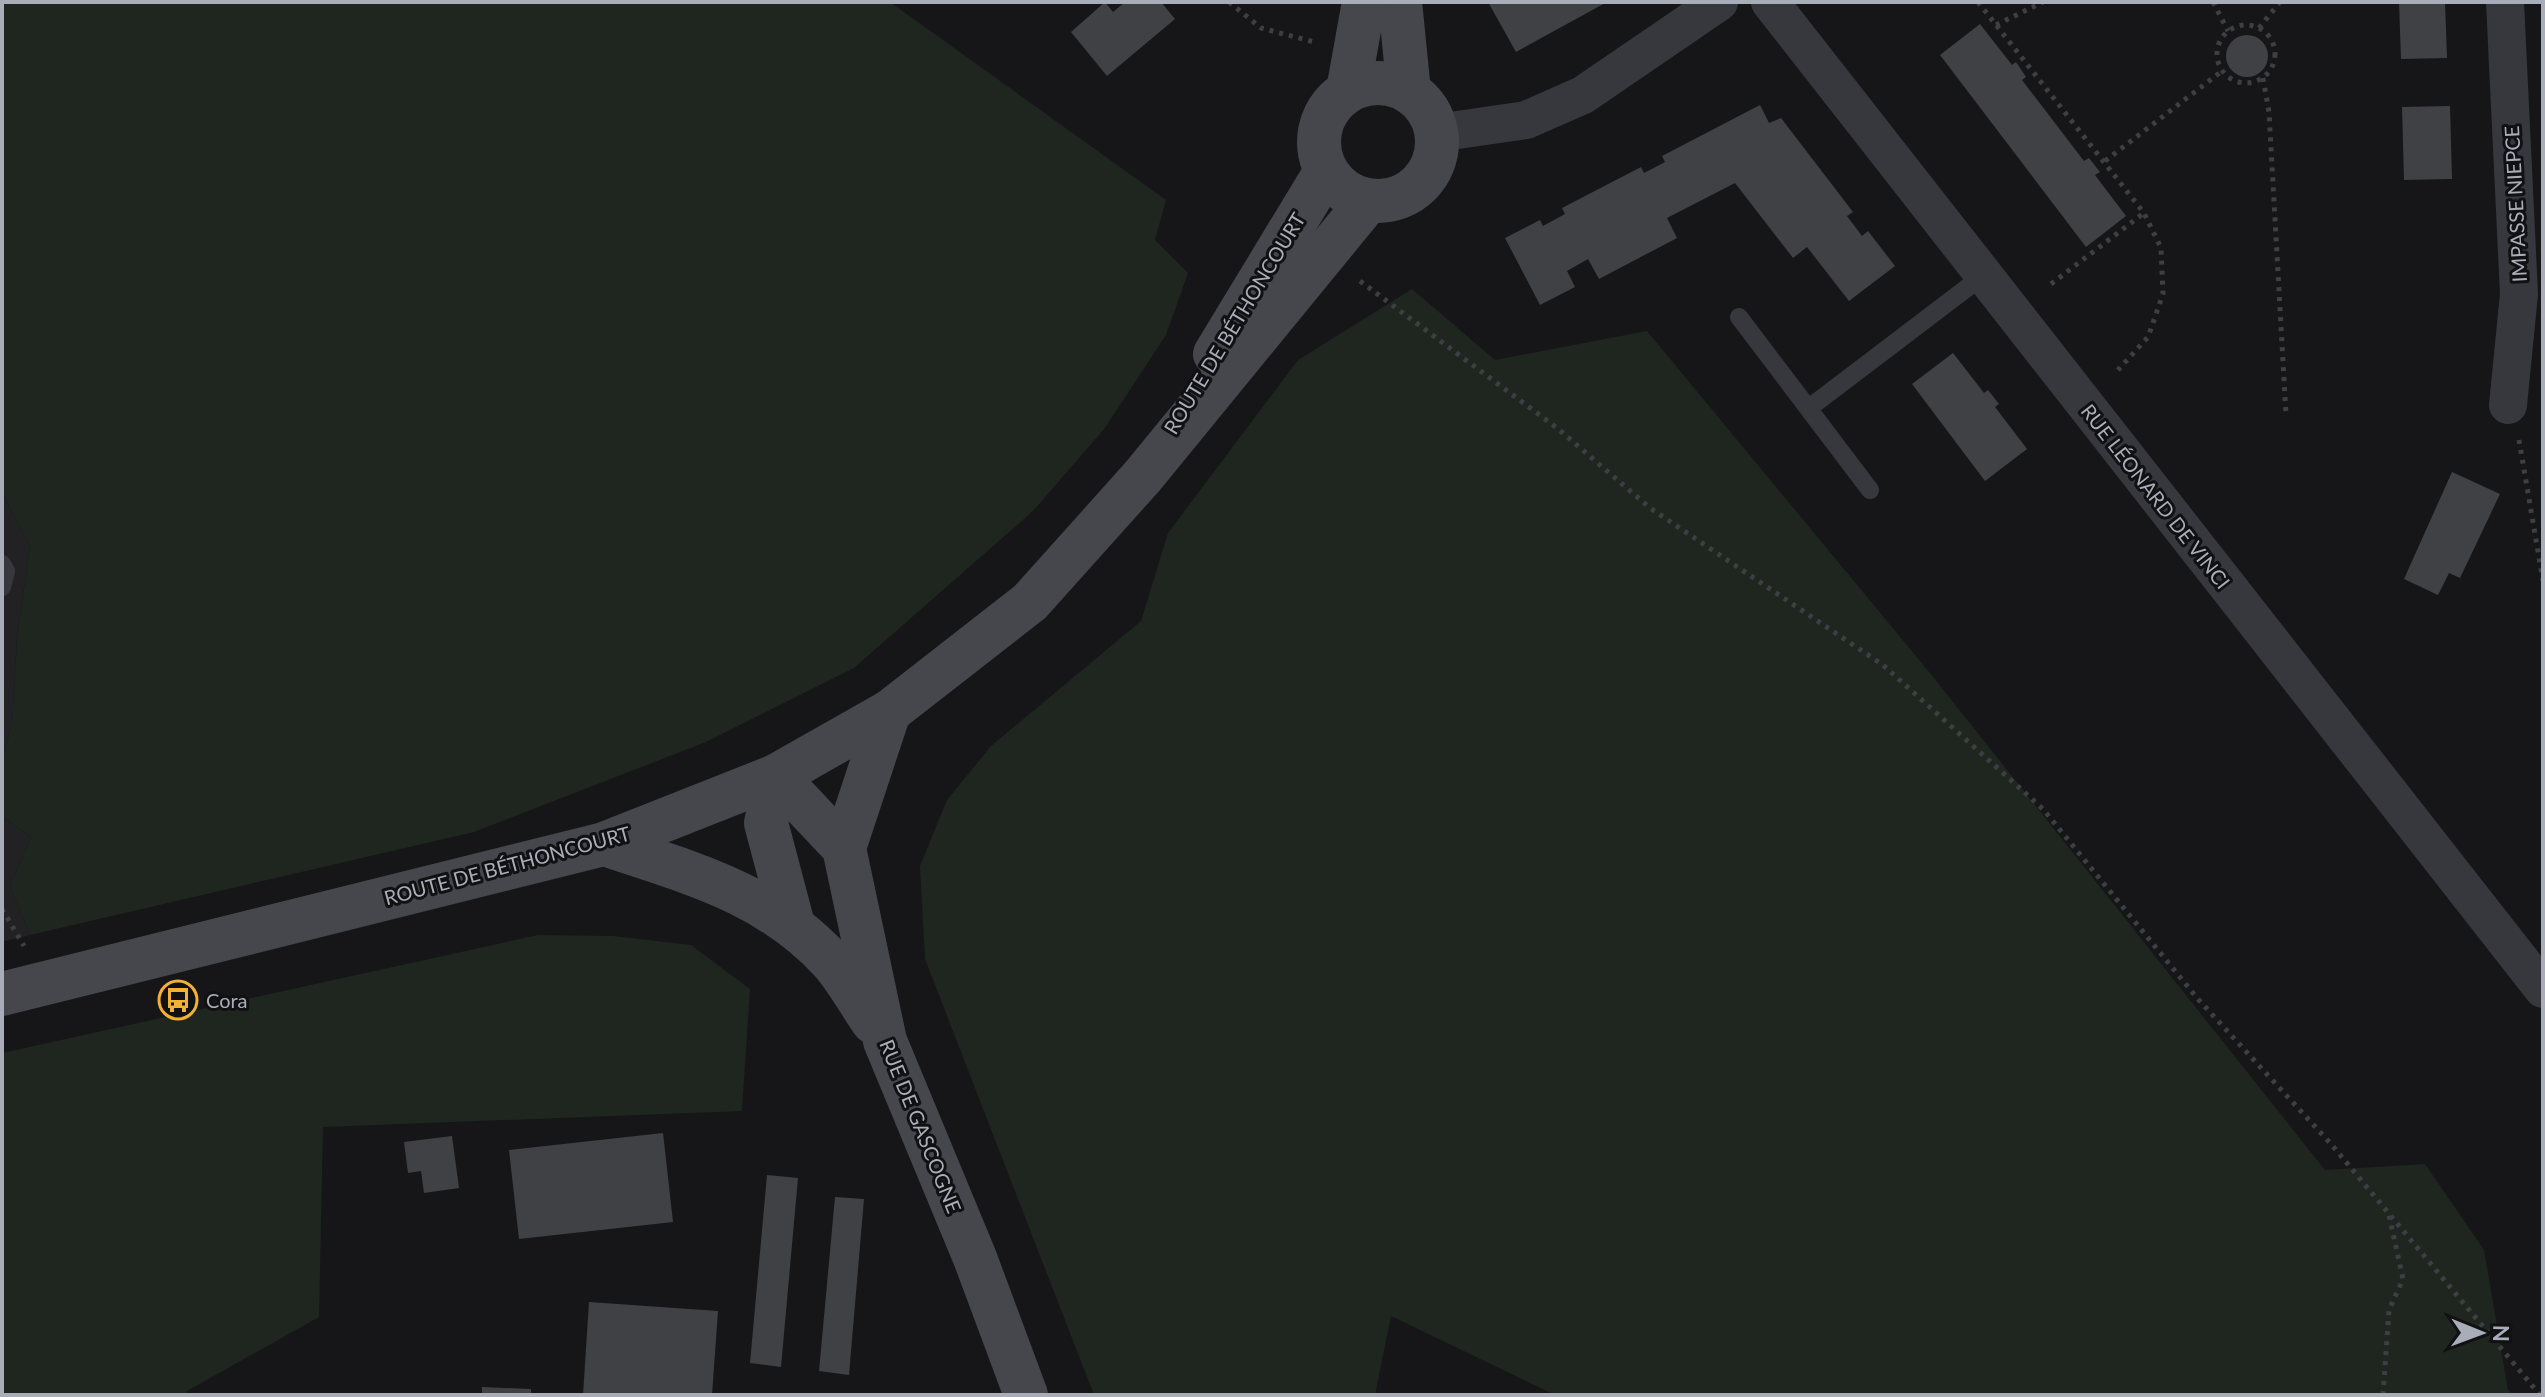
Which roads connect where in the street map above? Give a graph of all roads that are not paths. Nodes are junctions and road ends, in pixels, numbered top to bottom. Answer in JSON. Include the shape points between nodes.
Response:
{"nodes":[{"id":1,"x":1364,"y":2,"type":"edge"},
{"id":2,"x":1400,"y":2,"type":"edge"},
{"id":3,"x":1719,"y":2,"type":"edge"},
{"id":4,"x":1770,"y":2,"type":"edge"},
{"id":5,"x":2505,"y":2,"type":"edge"},
{"id":6,"x":1348,"y":91,"type":"junction"},
{"id":7,"x":1409,"y":92,"type":"junction"},
{"id":8,"x":1437,"y":133,"type":"junction"},
{"id":9,"x":1326,"y":171,"type":"junction"},
{"id":10,"x":1368,"y":201,"type":"junction"},
{"id":11,"x":1984,"y":275,"type":"junction"},
{"id":12,"x":1739,"y":317,"type":"dead end"},
{"id":13,"x":2508,"y":405,"type":"road end"},
{"id":14,"x":1809,"y":408,"type":"junction"},
{"id":15,"x":1143,"y":476,"type":"junction"},
{"id":16,"x":1870,"y":490,"type":"dead end"},
{"id":17,"x":2,"y":564,"type":"edge"},
{"id":18,"x":2,"y":587,"type":"edge"},
{"id":19,"x":889,"y":712,"type":"junction"},
{"id":20,"x":776,"y":776,"type":"junction"},
{"id":21,"x":604,"y":844,"type":"junction"},
{"id":22,"x":844,"y":848,"type":"junction"},
{"id":23,"x":793,"y":925,"type":"junction"},
{"id":24,"x":2541,"y":984,"type":"edge"},
{"id":25,"x":2,"y":994,"type":"edge"},
{"id":26,"x":885,"y":1041,"type":"junction"},
{"id":27,"x":1026,"y":1395,"type":"edge"}],
"edges":[{"from":1,"to":6,"type":"street"},
{"from":2,"to":7,"type":"street"},
{"from":3,"to":8,"type":"street","via":[[1583,95],[1526,120]]},
{"from":4,"to":11,"type":"street","name":"RUE LÉONARD DE VINCI"},
{"from":5,"to":13,"type":"street","name":"IMPASSE NIEPCE","via":[[2519,294]]},
{"from":6,"to":7,"type":"street","via":[[1379,83]]},
{"from":6,"to":9,"type":"street","via":[[1334,103],[1322,127],[1320,153]]},
{"from":7,"to":8,"type":"street","via":[[1427,110]]},
{"from":8,"to":10,"type":"street","via":[[1437,152],[1420,185],[1396,198]]},
{"from":9,"to":10,"type":"street","via":[[1351,195]]},
{"from":9,"to":15,"type":"street","name":"ROUTE DE BÉTHONCOURT"},
{"from":10,"to":15,"type":"street","name":"ROUTE DE BÉTHONCOURT"},
{"from":11,"to":14,"type":"lane"},
{"from":11,"to":24,"type":"street","name":"RUE LÉONARD DE VINCI"},
{"from":12,"to":14,"type":"lane"},
{"from":14,"to":16,"type":"lane"},
{"from":15,"to":19,"type":"street","name":"ROUTE DE BÉTHONCOURT","via":[[1030,602]]},
{"from":17,"to":18,"type":"lane"},
{"from":19,"to":20,"type":"street","name":"ROUTE DE BÉTHONCOURT"},
{"from":19,"to":22,"type":"street"},
{"from":20,"to":21,"type":"street","name":"ROUTE DE BÉTHONCOURT"},
{"from":20,"to":22,"type":"street"},
{"from":20,"to":23,"type":"street","via":[[766,823]]},
{"from":21,"to":23,"type":"street","via":[[731,887]]},
{"from":21,"to":25,"type":"street","name":"ROUTE DE BÉTHONCOURT"},
{"from":22,"to":26,"type":"street","name":"RUE DE GASCOGNE"},
{"from":23,"to":26,"type":"street","via":[[833,964]]},
{"from":26,"to":27,"type":"street","name":"RUE DE GASCOGNE"}]}
